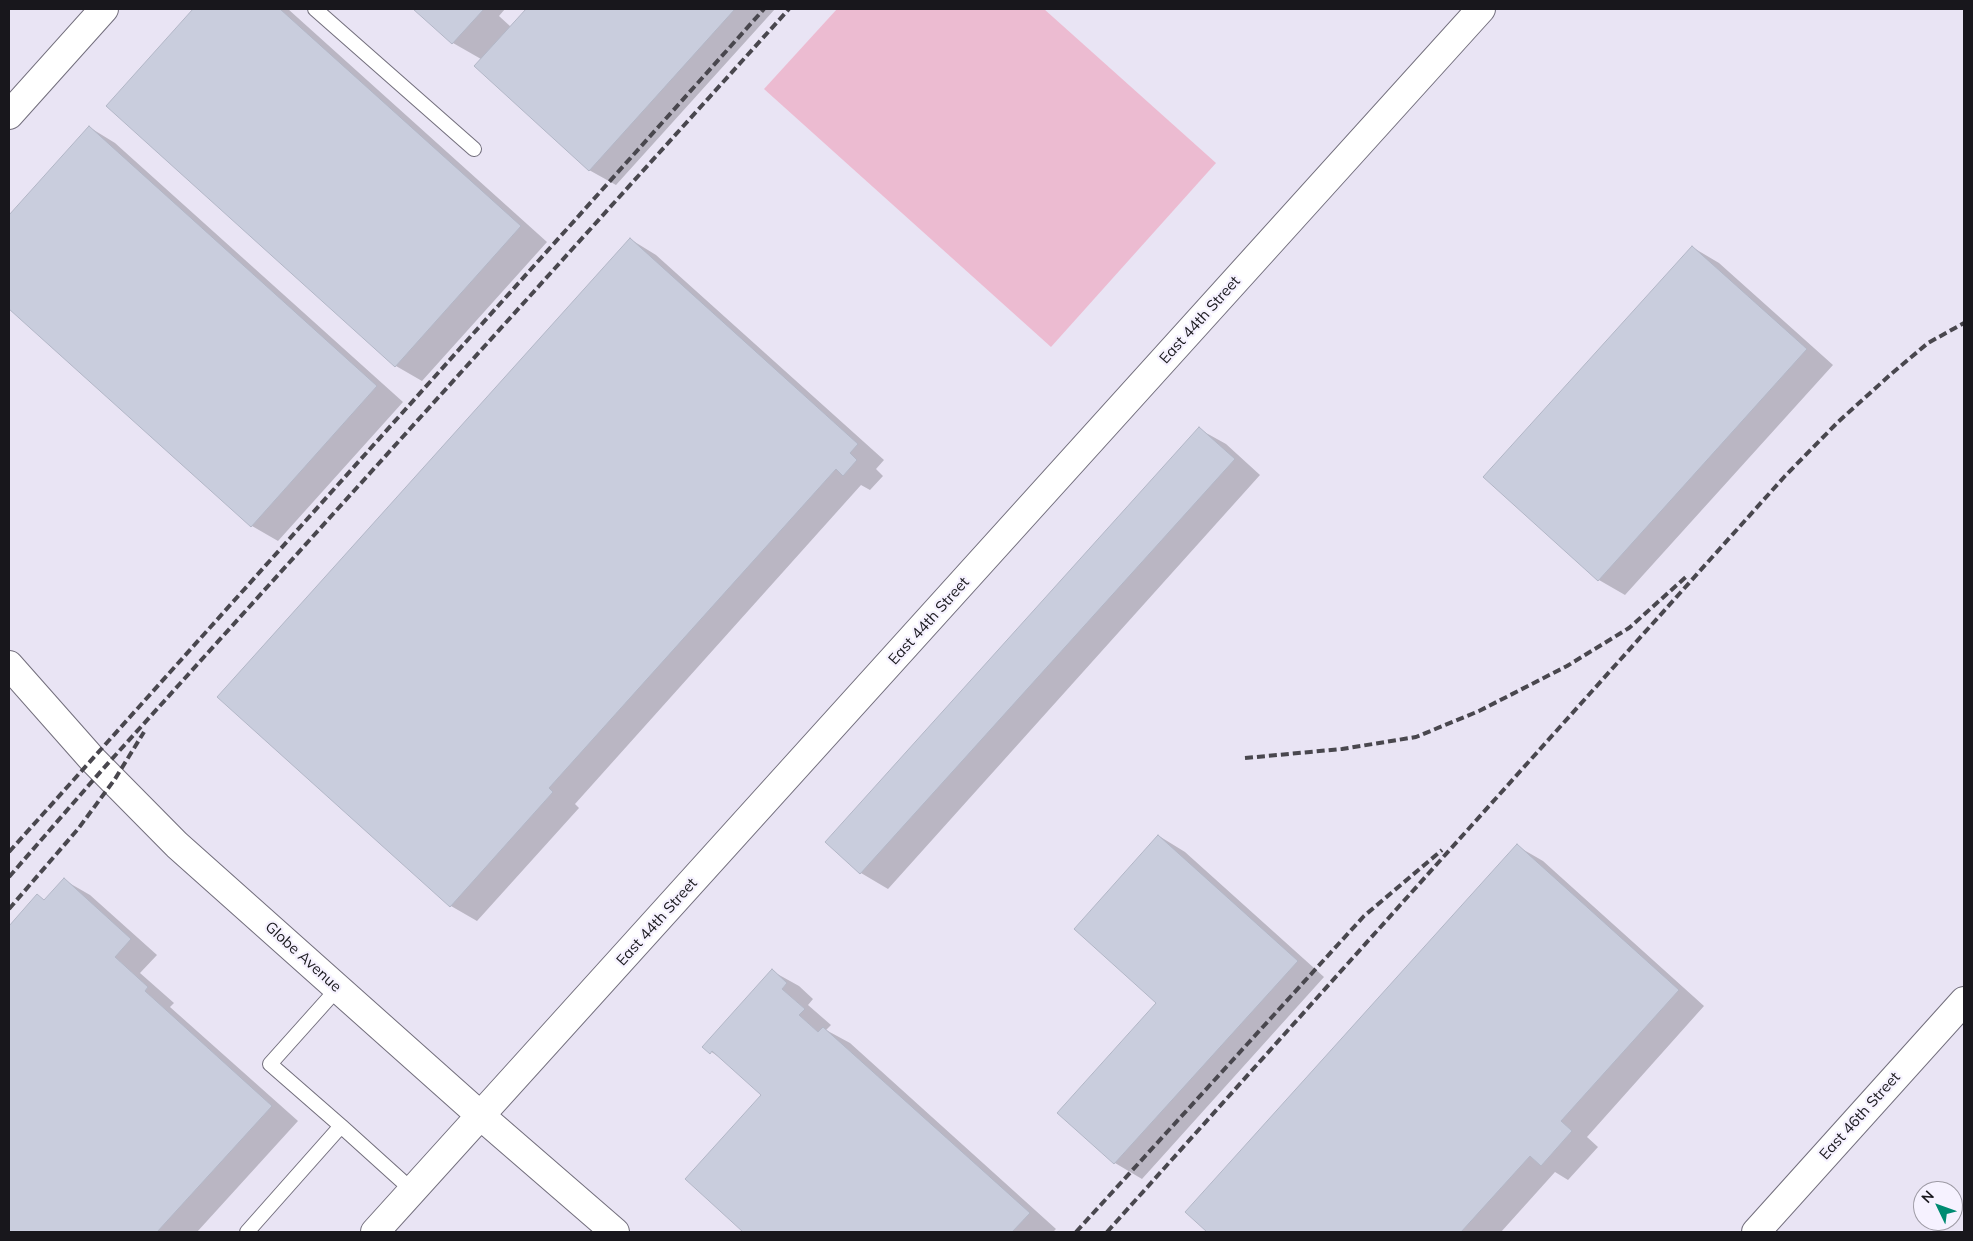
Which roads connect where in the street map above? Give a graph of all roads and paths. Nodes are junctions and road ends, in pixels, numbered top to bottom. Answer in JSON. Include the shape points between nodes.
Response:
{"nodes":[{"id":1,"x":104,"y":9,"type":"edge"},
{"id":2,"x":315,"y":9,"type":"edge"},
{"id":3,"x":1481,"y":9,"type":"edge"},
{"id":4,"x":9,"y":115,"type":"edge"},
{"id":5,"x":474,"y":149,"type":"dead end"},
{"id":6,"x":9,"y":665,"type":"edge"},
{"id":7,"x":338,"y":988,"type":"junction"},
{"id":8,"x":1964,"y":1001,"type":"edge"},
{"id":9,"x":481,"y":1116,"type":"junction"},
{"id":10,"x":341,"y":1126,"type":"junction"},
{"id":11,"x":413,"y":1191,"type":"junction"},
{"id":12,"x":247,"y":1232,"type":"edge"},
{"id":13,"x":375,"y":1232,"type":"edge"},
{"id":14,"x":615,"y":1232,"type":"edge"},
{"id":15,"x":1756,"y":1232,"type":"edge"}],
"edges":[{"from":1,"to":4,"type":"street"},
{"from":2,"to":5,"type":"lane"},
{"from":3,"to":9,"type":"street","name":"East 44th Street"},
{"from":6,"to":7,"type":"street","name":"Globe Avenue","via":[[93,760],[177,845]]},
{"from":7,"to":9,"type":"street","name":"Globe Avenue"},
{"from":7,"to":10,"type":"lane","via":[[270,1064]]},
{"from":8,"to":15,"type":"street","name":"East 46th Street"},
{"from":9,"to":11,"type":"street","name":"East 44th Street"},
{"from":9,"to":14,"type":"street","name":"Globe Avenue"},
{"from":10,"to":11,"type":"lane"},
{"from":10,"to":12,"type":"lane"},
{"from":11,"to":13,"type":"street","name":"East 44th Street"}]}
